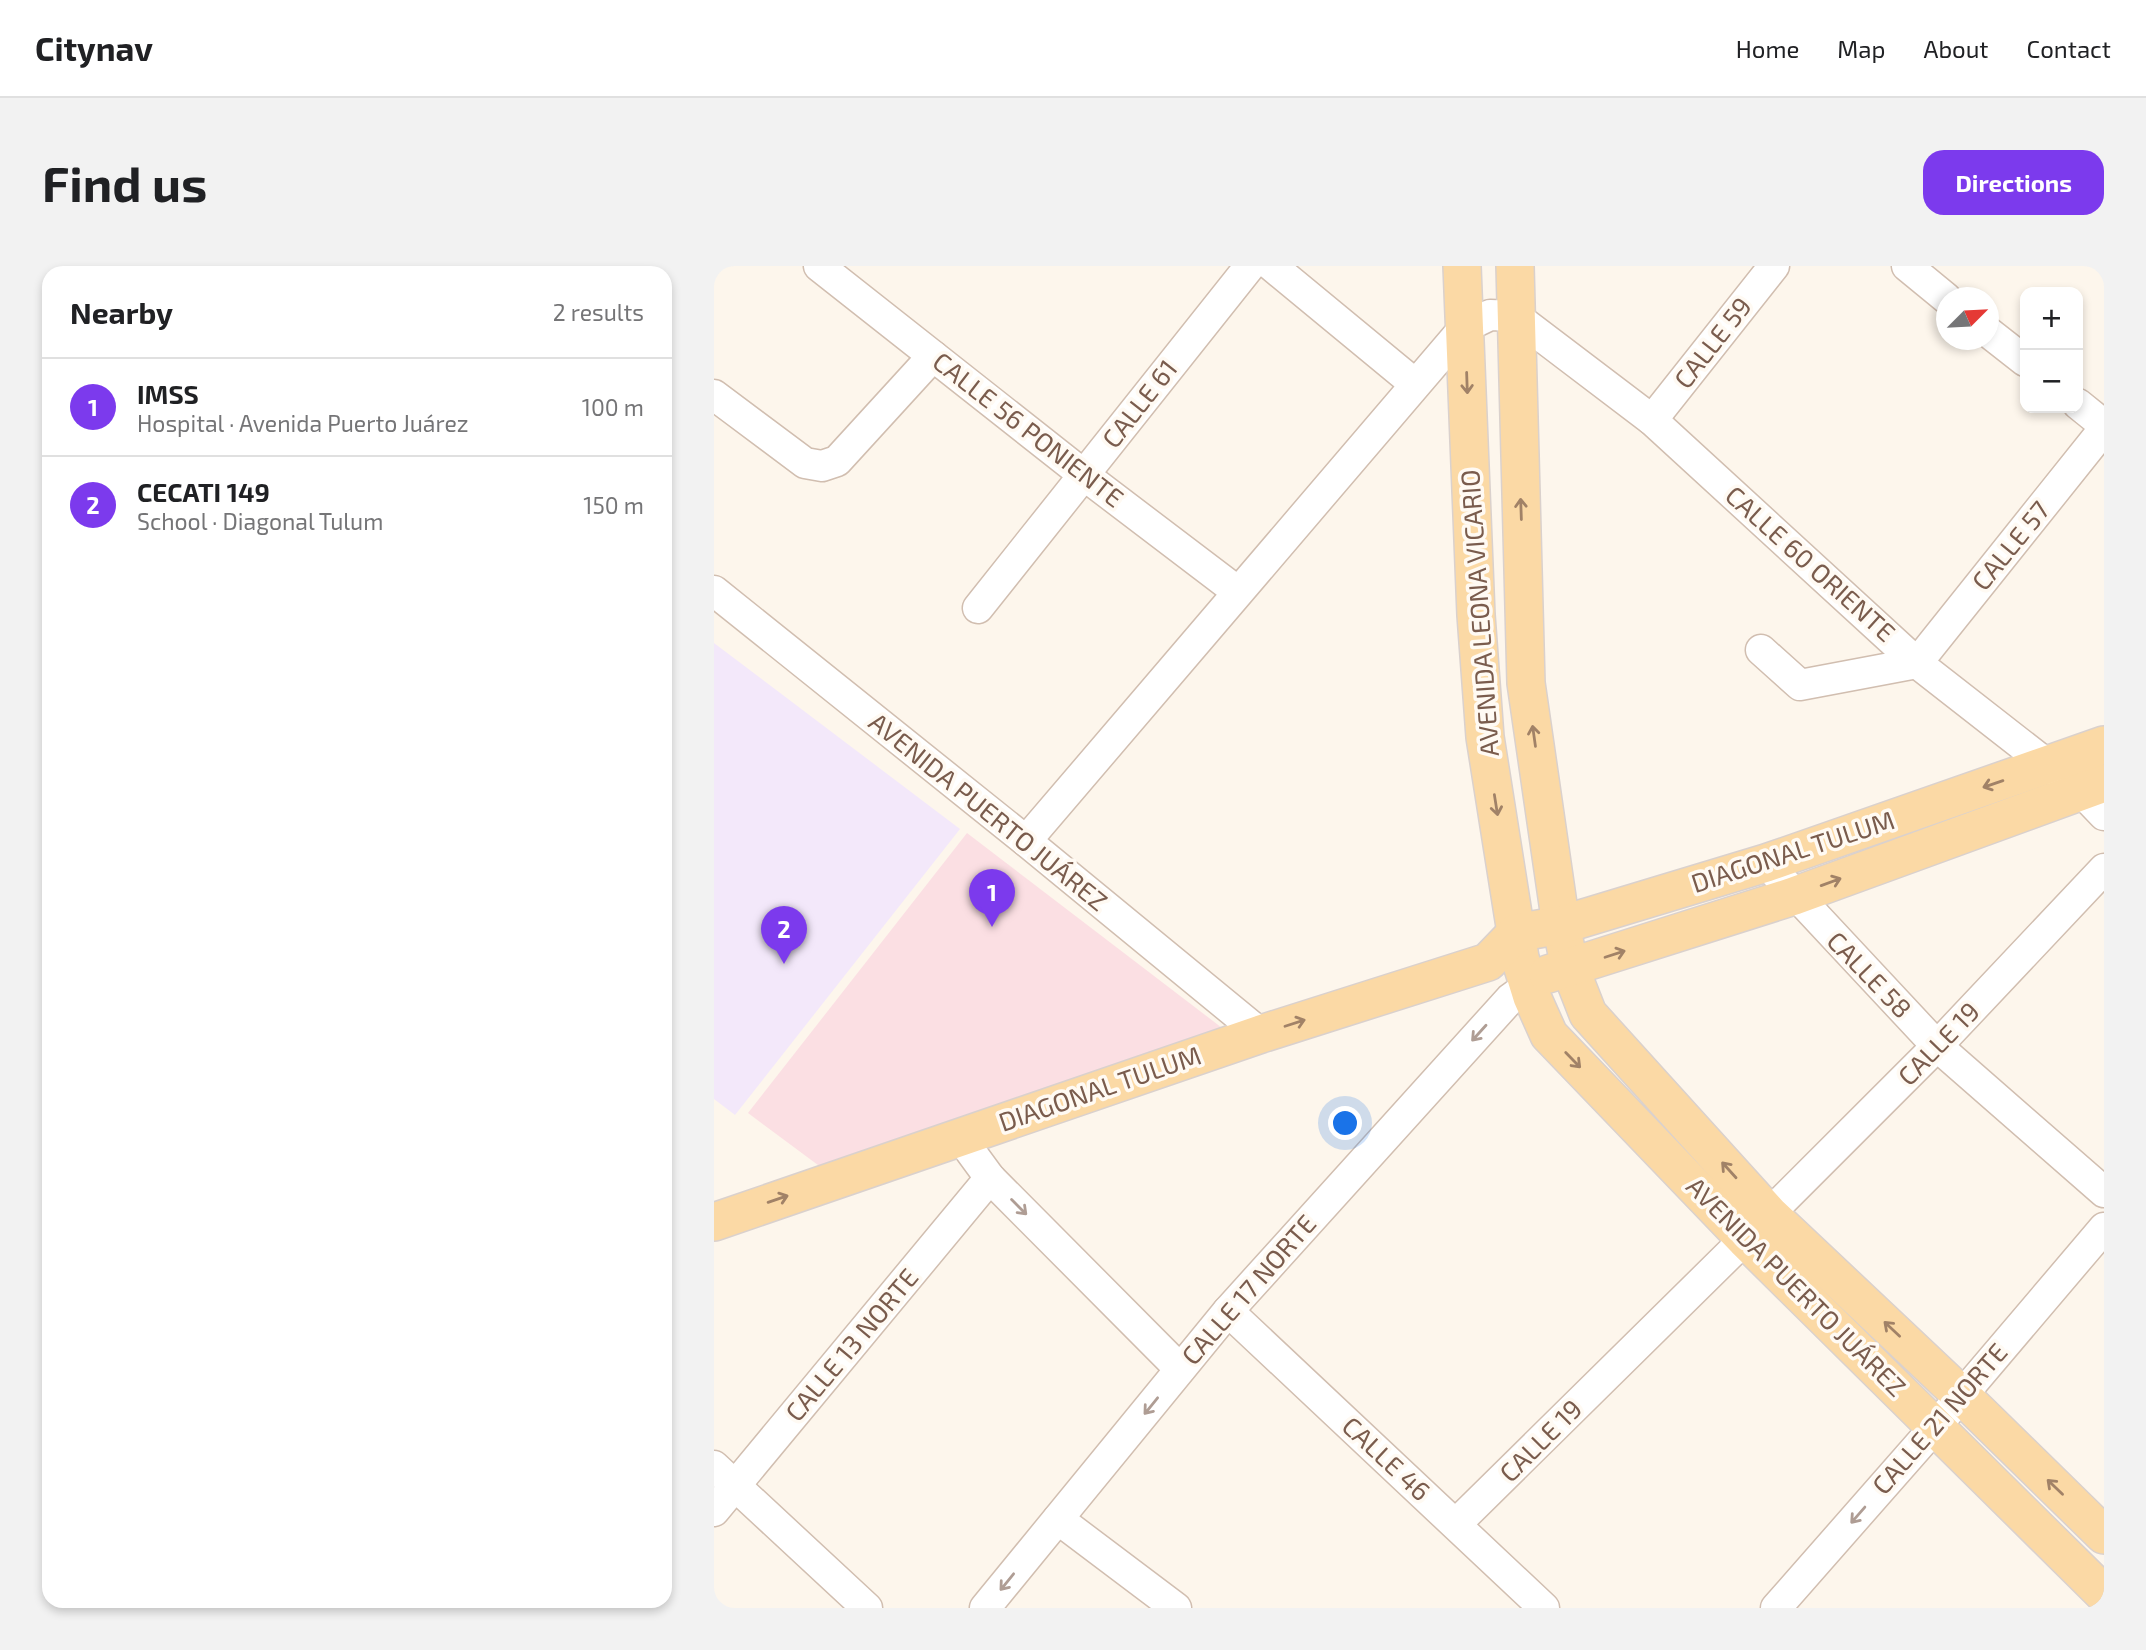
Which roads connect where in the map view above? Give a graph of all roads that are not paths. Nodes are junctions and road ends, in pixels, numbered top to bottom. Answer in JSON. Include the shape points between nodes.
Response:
{"nodes":[{"id":1,"x":819,"y":266,"type":"edge"},
{"id":2,"x":1250,"y":266,"type":"edge"},
{"id":3,"x":1272,"y":266,"type":"edge"},
{"id":4,"x":1462,"y":266,"type":"edge"},
{"id":5,"x":1515,"y":266,"type":"edge"},
{"id":6,"x":1774,"y":266,"type":"edge"},
{"id":7,"x":1907,"y":266,"type":"edge"},
{"id":8,"x":1936,"y":289,"type":"edge"},
{"id":9,"x":1515,"y":316,"type":"junction"},
{"id":10,"x":1465,"y":327,"type":"junction"},
{"id":11,"x":1999,"y":340,"type":"edge"},
{"id":12,"x":933,"y":356,"type":"junction"},
{"id":13,"x":2020,"y":357,"type":"edge"},
{"id":14,"x":1415,"y":384,"type":"junction"},
{"id":15,"x":714,"y":395,"type":"edge"},
{"id":16,"x":2083,"y":408,"type":"edge"},
{"id":17,"x":1652,"y":420,"type":"junction"},
{"id":18,"x":2104,"y":427,"type":"edge"},
{"id":19,"x":1084,"y":475,"type":"junction"},
{"id":20,"x":714,"y":591,"type":"edge"},
{"id":21,"x":1238,"y":592,"type":"junction"},
{"id":22,"x":978,"y":608,"type":"dead end"},
{"id":23,"x":1761,"y":650,"type":"dead end"},
{"id":24,"x":1917,"y":663,"type":"junction"},
{"id":25,"x":2104,"y":744,"type":"edge"},
{"id":26,"x":2048,"y":764,"type":"junction"},
{"id":27,"x":2096,"y":796,"type":"edge"},
{"id":28,"x":1026,"y":841,"type":"junction"},
{"id":29,"x":1766,"y":863,"type":"junction"},
{"id":30,"x":2104,"y":869,"type":"edge"},
{"id":31,"x":1794,"y":896,"type":"junction"},
{"id":32,"x":1561,"y":925,"type":"junction"},
{"id":33,"x":1516,"y":964,"type":"junction"},
{"id":34,"x":1570,"y":968,"type":"junction"},
{"id":35,"x":1261,"y":1034,"type":"junction"},
{"id":36,"x":1937,"y":1046,"type":"junction"},
{"id":37,"x":960,"y":1137,"type":"junction"},
{"id":38,"x":990,"y":1178,"type":"junction"},
{"id":39,"x":2104,"y":1192,"type":"edge"},
{"id":40,"x":714,"y":1222,"type":"edge"},
{"id":41,"x":1757,"y":1227,"type":"junction"},
{"id":42,"x":2104,"y":1228,"type":"edge"},
{"id":43,"x":1228,"y":1311,"type":"junction"},
{"id":44,"x":1180,"y":1370,"type":"junction"},
{"id":45,"x":1961,"y":1395,"type":"junction"},
{"id":46,"x":1935,"y":1427,"type":"junction"},
{"id":47,"x":724,"y":1476,"type":"edge"},
{"id":48,"x":714,"y":1511,"type":"edge"},
{"id":49,"x":1058,"y":1519,"type":"junction"},
{"id":50,"x":1456,"y":1524,"type":"junction"},
{"id":51,"x":2104,"y":1535,"type":"edge"},
{"id":52,"x":2104,"y":1594,"type":"edge"},
{"id":53,"x":867,"y":1608,"type":"edge"},
{"id":54,"x":985,"y":1608,"type":"edge"},
{"id":55,"x":1176,"y":1608,"type":"edge"},
{"id":56,"x":1544,"y":1608,"type":"edge"},
{"id":57,"x":1776,"y":1608,"type":"edge"}],
"edges":[{"from":1,"to":12,"type":"street","name":"CALLE 56 PONIENTE"},
{"from":2,"to":19,"type":"street","name":"CALLE 61"},
{"from":3,"to":14,"type":"street"},
{"from":4,"to":10,"type":"main road","name":"AVENIDA LEONA VICARIO"},
{"from":5,"to":9,"type":"main road","name":"AVENIDA LEONA VICARIO"},
{"from":6,"to":17,"type":"street","name":"CALLE 59"},
{"from":7,"to":8,"type":"street"},
{"from":9,"to":10,"type":"street","via":[[1490,316]]},
{"from":9,"to":17,"type":"street","name":"CALLE 60 ORIENTE"},
{"from":32,"to":9,"type":"main road","name":"AVENIDA LEONA VICARIO","one_way":true,"via":[[1526,683]]},
{"from":10,"to":14,"type":"street"},
{"from":10,"to":33,"type":"main road","name":"AVENIDA LEONA VICARIO","one_way":true,"via":[[1479,676]]},
{"from":11,"to":13,"type":"street"},
{"from":12,"to":15,"type":"street","via":[[837,461],[822,466],[805,464]]},
{"from":12,"to":19,"type":"street","name":"CALLE 56 PONIENTE"},
{"from":14,"to":21,"type":"street"},
{"from":16,"to":18,"type":"street"},
{"from":17,"to":24,"type":"street","name":"CALLE 60 ORIENTE"},
{"from":18,"to":24,"type":"street","name":"CALLE 57"},
{"from":19,"to":21,"type":"street","name":"CALLE 56 PONIENTE"},
{"from":19,"to":22,"type":"street","name":"CALLE 61"},
{"from":20,"to":28,"type":"street","name":"AVENIDA PUERTO JUÁREZ"},
{"from":21,"to":28,"type":"street"},
{"from":23,"to":24,"type":"street","via":[[1800,685]]},
{"from":24,"to":26,"type":"street","name":"CALLE 60 ORIENTE"},
{"from":25,"to":26,"type":"main road","name":"DIAGONAL TULUM"},
{"from":26,"to":27,"type":"street","name":"CALLE 60 ORIENTE"},
{"from":26,"to":29,"type":"main road","name":"DIAGONAL TULUM","one_way":true},
{"from":31,"to":27,"type":"main road","name":"DIAGONAL TULUM","one_way":true},
{"from":28,"to":35,"type":"street","name":"AVENIDA PUERTO JUÁREZ"},
{"from":29,"to":31,"type":"street","name":"CALLE 58"},
{"from":29,"to":32,"type":"main road","name":"DIAGONAL TULUM"},
{"from":30,"to":36,"type":"street","name":"CALLE 19"},
{"from":34,"to":31,"type":"main road","name":"DIAGONAL TULUM","one_way":true},
{"from":31,"to":36,"type":"street","name":"CALLE 58"},
{"from":32,"to":33,"type":"main road","name":"DIAGONAL TULUM"},
{"from":32,"to":34,"type":"main road","name":"AVENIDA PUERTO JUÁREZ"},
{"from":33,"to":34,"type":"main road","name":"DIAGONAL TULUM"},
{"from":35,"to":33,"type":"main road","name":"DIAGONAL TULUM","one_way":true},
{"from":33,"to":41,"type":"main road","name":"AVENIDA PUERTO JUÁREZ","one_way":true,"via":[[1549,1035]]},
{"from":33,"to":43,"type":"street","name":"CALLE 17 NORTE","one_way":true,"via":[[1510,999]]},
{"from":41,"to":34,"type":"main road","name":"AVENIDA PUERTO JUÁREZ","one_way":true,"via":[[1588,1014]]},
{"from":35,"to":37,"type":"main road","name":"DIAGONAL TULUM"},
{"from":36,"to":39,"type":"street","name":"CALLE 58"},
{"from":36,"to":41,"type":"street","name":"CALLE 19"},
{"from":37,"to":38,"type":"street"},
{"from":40,"to":37,"type":"main road","name":"DIAGONAL TULUM","one_way":true},
{"from":38,"to":44,"type":"street","one_way":true},
{"from":38,"to":47,"type":"street","name":"CALLE 13 NORTE"},
{"from":45,"to":41,"type":"main road","name":"AVENIDA PUERTO JUÁREZ","one_way":true},
{"from":41,"to":46,"type":"main road","name":"AVENIDA PUERTO JUÁREZ"},
{"from":41,"to":50,"type":"street","name":"CALLE 19"},
{"from":42,"to":45,"type":"street","name":"CALLE 21 NORTE"},
{"from":43,"to":44,"type":"street","name":"CALLE 17 NORTE"},
{"from":43,"to":50,"type":"street","name":"CALLE 46"},
{"from":44,"to":49,"type":"street","name":"CALLE 17 NORTE","one_way":true},
{"from":45,"to":46,"type":"street","name":"CALLE 21 NORTE"},
{"from":51,"to":45,"type":"main road","name":"AVENIDA PUERTO JUÁREZ","one_way":true},
{"from":46,"to":52,"type":"main road","name":"AVENIDA PUERTO JUÁREZ"},
{"from":46,"to":57,"type":"street","name":"CALLE 21 NORTE","one_way":true},
{"from":47,"to":48,"type":"street","name":"CALLE 13 NORTE"},
{"from":47,"to":53,"type":"street"},
{"from":49,"to":54,"type":"street","name":"CALLE 17 NORTE","one_way":true},
{"from":49,"to":55,"type":"street"},
{"from":50,"to":56,"type":"street","name":"CALLE 46"}]}
